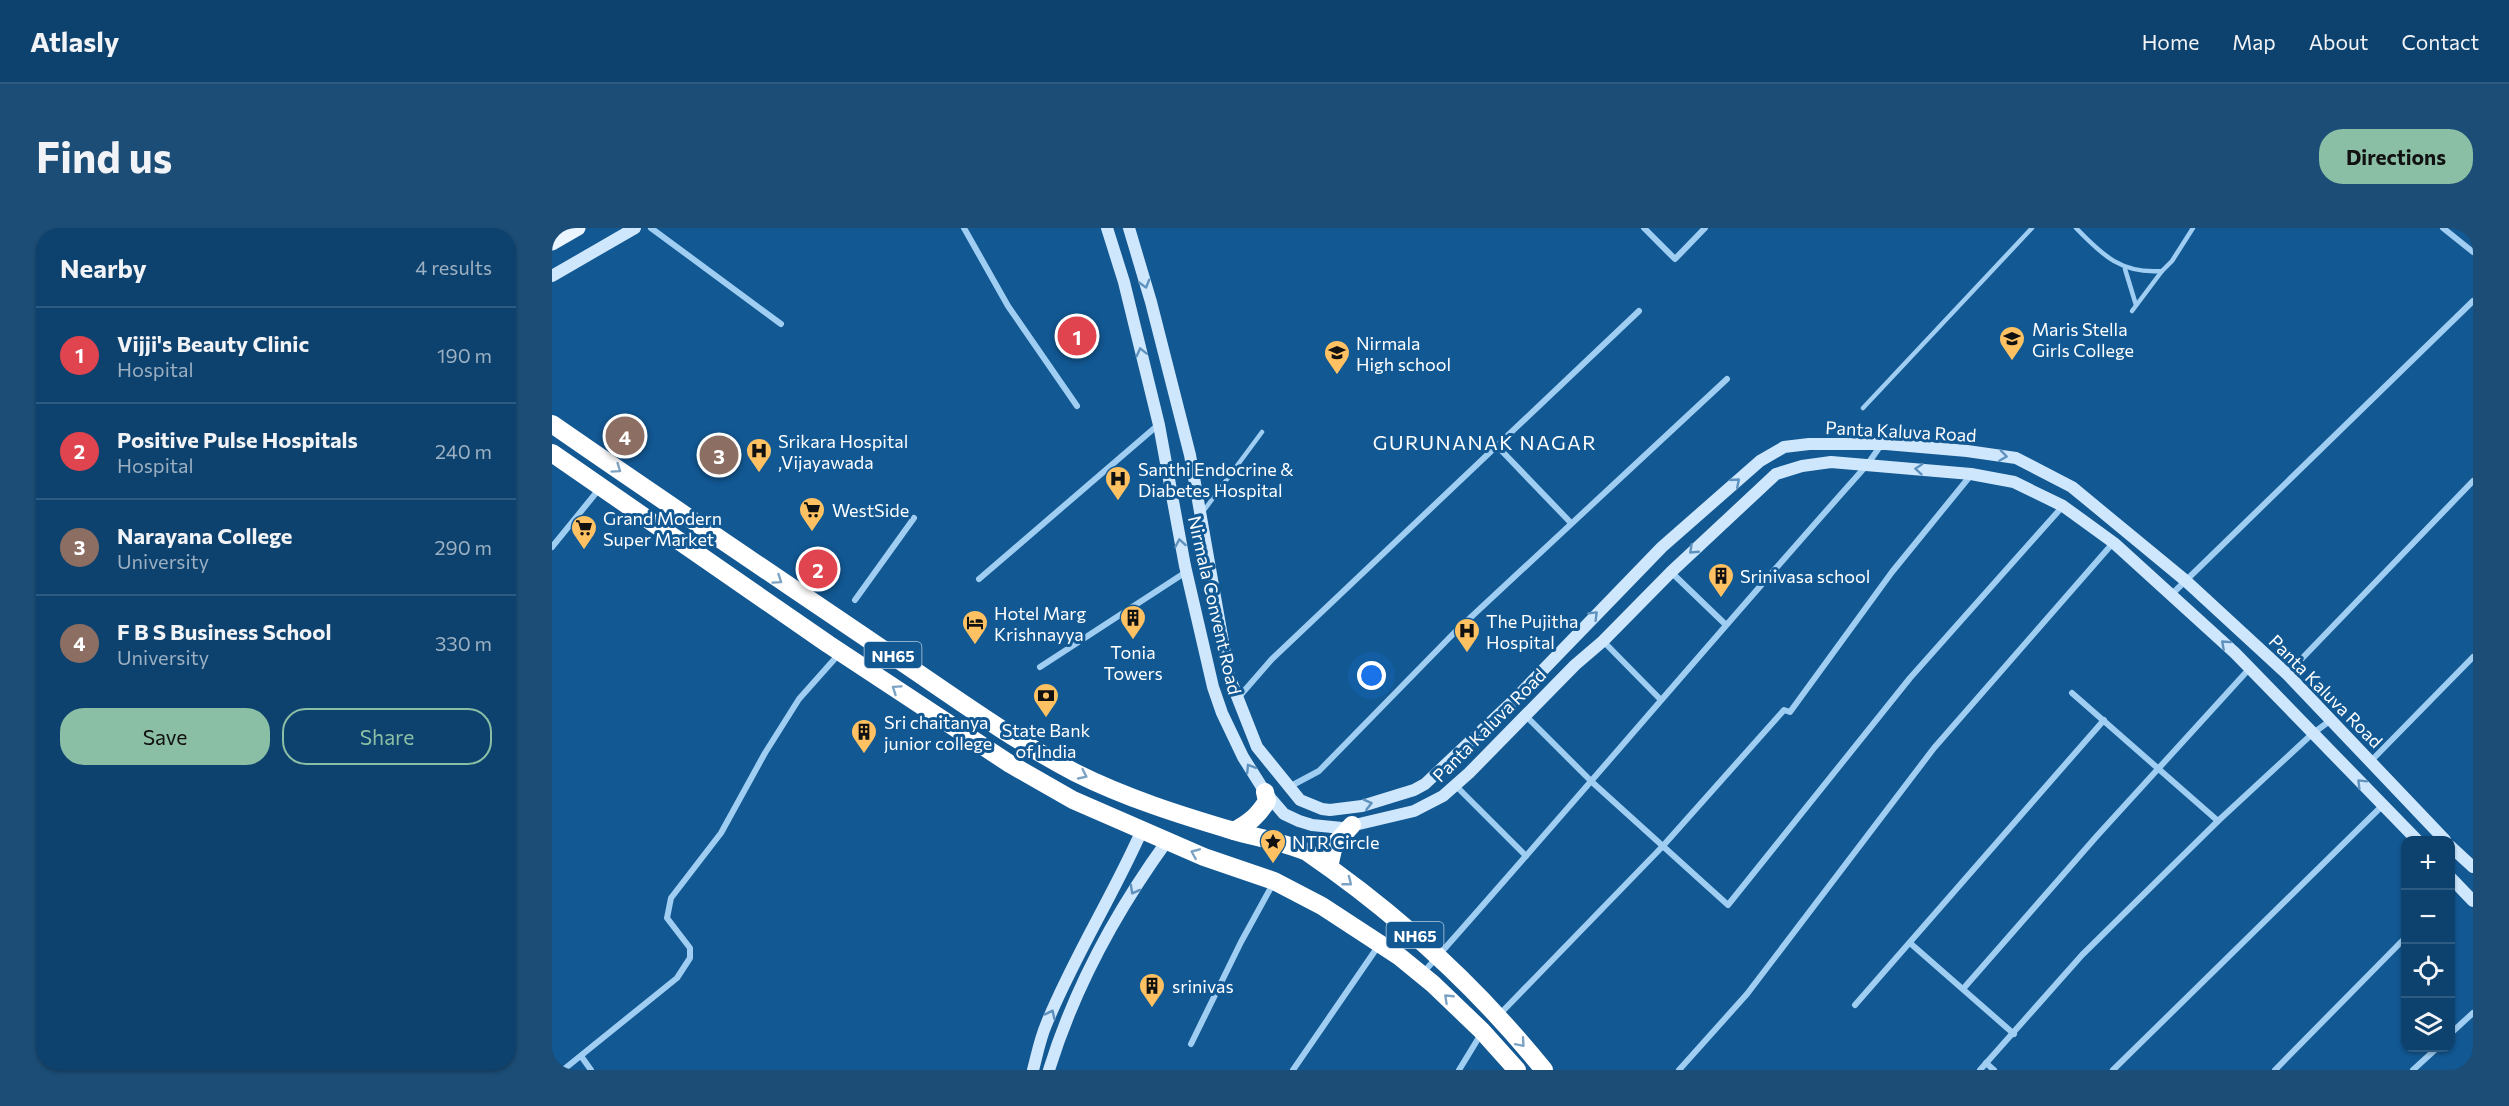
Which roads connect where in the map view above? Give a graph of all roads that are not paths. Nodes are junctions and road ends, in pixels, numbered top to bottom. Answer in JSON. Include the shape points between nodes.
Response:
{"nodes":[{"id":1,"x":578,"y":228,"type":"edge"},
{"id":2,"x":635,"y":228,"type":"edge"},
{"id":3,"x":651,"y":228,"type":"edge"},
{"id":4,"x":964,"y":228,"type":"edge"},
{"id":5,"x":1107,"y":228,"type":"edge"},
{"id":6,"x":1129,"y":228,"type":"edge"},
{"id":7,"x":1644,"y":228,"type":"edge"},
{"id":8,"x":1705,"y":228,"type":"edge"},
{"id":9,"x":2032,"y":228,"type":"edge"},
{"id":10,"x":2076,"y":228,"type":"edge"},
{"id":11,"x":2193,"y":228,"type":"edge"},
{"id":12,"x":2443,"y":228,"type":"edge"},
{"id":13,"x":552,"y":243,"type":"edge"},
{"id":14,"x":2473,"y":252,"type":"edge"},
{"id":15,"x":2125,"y":269,"type":"junction"},
{"id":16,"x":2162,"y":271,"type":"junction"},
{"id":17,"x":552,"y":276,"type":"edge"},
{"id":18,"x":2473,"y":301,"type":"edge"},
{"id":19,"x":2136,"y":305,"type":"junction"},
{"id":20,"x":1639,"y":311,"type":"dead end"},
{"id":21,"x":2132,"y":311,"type":"dead end"},
{"id":22,"x":781,"y":324,"type":"dead end"},
{"id":23,"x":1726,"y":379,"type":"dead end"},
{"id":24,"x":1077,"y":406,"type":"dead end"},
{"id":25,"x":1863,"y":408,"type":"dead end"},
{"id":26,"x":552,"y":424,"type":"edge"},
{"id":27,"x":1159,"y":425,"type":"junction"},
{"id":28,"x":1262,"y":432,"type":"dead end"},
{"id":29,"x":1881,"y":444,"type":"junction"},
{"id":30,"x":1498,"y":447,"type":"junction"},
{"id":31,"x":552,"y":453,"type":"edge"},
{"id":32,"x":1867,"y":465,"type":"junction"},
{"id":33,"x":1971,"y":474,"type":"junction"},
{"id":34,"x":2473,"y":482,"type":"edge"},
{"id":35,"x":601,"y":488,"type":"junction"},
{"id":36,"x":2062,"y":506,"type":"junction"},
{"id":37,"x":1200,"y":515,"type":"junction"},
{"id":38,"x":914,"y":518,"type":"dead end"},
{"id":39,"x":1571,"y":523,"type":"junction"},
{"id":40,"x":2114,"y":543,"type":"junction"},
{"id":41,"x":552,"y":547,"type":"edge"},
{"id":42,"x":1186,"y":572,"type":"junction"},
{"id":43,"x":1671,"y":572,"type":"junction"},
{"id":44,"x":979,"y":579,"type":"dead end"},
{"id":45,"x":2187,"y":581,"type":"junction"},
{"id":46,"x":2171,"y":595,"type":"junction"},
{"id":47,"x":855,"y":600,"type":"dead end"},
{"id":48,"x":1725,"y":624,"type":"junction"},
{"id":49,"x":1603,"y":642,"type":"junction"},
{"id":50,"x":840,"y":652,"type":"junction"},
{"id":51,"x":2473,"y":657,"type":"edge"},
{"id":52,"x":1040,"y":667,"type":"dead end"},
{"id":53,"x":2250,"y":668,"type":"junction"},
{"id":54,"x":2287,"y":674,"type":"junction"},
{"id":55,"x":2072,"y":693,"type":"dead end"},
{"id":56,"x":953,"y":696,"type":"junction"},
{"id":57,"x":1238,"y":698,"type":"junction"},
{"id":58,"x":1661,"y":700,"type":"junction"},
{"id":59,"x":1525,"y":715,"type":"junction"},
{"id":60,"x":937,"y":716,"type":"junction"},
{"id":61,"x":2104,"y":720,"type":"junction"},
{"id":62,"x":2331,"y":720,"type":"junction"},
{"id":63,"x":2312,"y":734,"type":"junction"},
{"id":64,"x":2371,"y":761,"type":"junction"},
{"id":65,"x":2159,"y":769,"type":"junction"},
{"id":66,"x":1592,"y":782,"type":"junction"},
{"id":67,"x":1456,"y":786,"type":"junction"},
{"id":68,"x":1289,"y":787,"type":"junction"},
{"id":69,"x":1265,"y":792,"type":"junction"},
{"id":70,"x":1311,"y":805,"type":"joint"},
{"id":71,"x":2383,"y":805,"type":"junction"},
{"id":72,"x":2218,"y":821,"type":"junction"},
{"id":73,"x":1305,"y":823,"type":"joint"},
{"id":74,"x":1352,"y":825,"type":"junction"},
{"id":75,"x":1142,"y":830,"type":"junction"},
{"id":76,"x":1234,"y":831,"type":"junction"},
{"id":77,"x":2412,"y":836,"type":"edge"},
{"id":78,"x":2441,"y":836,"type":"edge"},
{"id":79,"x":1167,"y":841,"type":"junction"},
{"id":80,"x":1662,"y":847,"type":"junction"},
{"id":81,"x":2455,"y":850,"type":"edge"},
{"id":82,"x":1526,"y":856,"type":"junction"},
{"id":83,"x":1329,"y":867,"type":"junction"},
{"id":84,"x":2473,"y":867,"type":"edge"},
{"id":85,"x":1274,"y":882,"type":"junction"},
{"id":86,"x":2455,"y":886,"type":"edge"},
{"id":87,"x":2473,"y":901,"type":"edge"},
{"id":88,"x":2401,"y":942,"type":"edge"},
{"id":89,"x":1910,"y":943,"type":"junction"},
{"id":90,"x":1379,"y":945,"type":"junction"},
{"id":91,"x":1438,"y":955,"type":"junction"},
{"id":92,"x":1421,"y":974,"type":"junction"},
{"id":93,"x":1963,"y":989,"type":"junction"},
{"id":94,"x":1855,"y":1005,"type":"dead end"},
{"id":95,"x":2473,"y":1013,"type":"edge"},
{"id":96,"x":1498,"y":1017,"type":"junction"},
{"id":97,"x":2455,"y":1030,"type":"edge"},
{"id":98,"x":1482,"y":1031,"type":"junction"},
{"id":99,"x":2014,"y":1034,"type":"junction"},
{"id":100,"x":1191,"y":1044,"type":"dead end"},
{"id":101,"x":2432,"y":1052,"type":"edge"},
{"id":102,"x":581,"y":1056,"type":"junction"},
{"id":103,"x":1986,"y":1063,"type":"junction"},
{"id":104,"x":564,"y":1070,"type":"edge"},
{"id":105,"x":591,"y":1070,"type":"edge"},
{"id":106,"x":1033,"y":1070,"type":"edge"},
{"id":107,"x":1048,"y":1070,"type":"edge"},
{"id":108,"x":1293,"y":1070,"type":"edge"},
{"id":109,"x":1459,"y":1070,"type":"edge"},
{"id":110,"x":1518,"y":1070,"type":"edge"},
{"id":111,"x":1544,"y":1070,"type":"edge"},
{"id":112,"x":1679,"y":1070,"type":"edge"},
{"id":113,"x":1980,"y":1070,"type":"edge"},
{"id":114,"x":1994,"y":1070,"type":"edge"},
{"id":115,"x":2113,"y":1070,"type":"edge"},
{"id":116,"x":2275,"y":1070,"type":"edge"},
{"id":117,"x":2413,"y":1070,"type":"edge"}],
"edges":[{"from":1,"to":13,"type":"main road"},
{"from":2,"to":17,"type":"street"},
{"from":3,"to":22,"type":"street"},
{"from":4,"to":24,"type":"street","via":[[1008,306]]},
{"from":27,"to":5,"type":"street","name":"Nirmala Convent Road","one_way":true},
{"from":6,"to":37,"type":"street","name":"Nirmala Convent Road","one_way":true,"via":[[1190,455]]},
{"from":7,"to":8,"type":"street","via":[[1675,259]]},
{"from":9,"to":25,"type":"lane"},
{"from":10,"to":15,"type":"lane"},
{"from":11,"to":16,"type":"lane"},
{"from":12,"to":14,"type":"street"},
{"from":15,"to":16,"type":"lane"},
{"from":15,"to":19,"type":"lane"},
{"from":16,"to":19,"type":"lane"},
{"from":18,"to":45,"type":"street"},
{"from":19,"to":21,"type":"lane"},
{"from":20,"to":30,"type":"street"},
{"from":23,"to":39,"type":"street"},
{"from":26,"to":56,"type":"highway","number":"NH65","one_way":true},
{"from":42,"to":27,"type":"street","name":"Nirmala Convent Road","one_way":true},
{"from":27,"to":44,"type":"street"},
{"from":28,"to":37,"type":"lane"},
{"from":29,"to":32,"type":"street"},
{"from":29,"to":45,"type":"street","name":"Panta Kaluva Road","one_way":true,"via":[[2016,458],[2072,487]]},
{"from":70,"to":29,"type":"street","name":"Panta Kaluva Road","one_way":true,"via":[[1330,810],[1362,806],[1425,784],[1513,701],[1662,547],[1760,460],[1784,447]]},
{"from":30,"to":39,"type":"street"},
{"from":30,"to":57,"type":"street","via":[[1281,651]]},
{"from":31,"to":35,"type":"highway","number":"NH65"},
{"from":33,"to":32,"type":"street","name":"Panta Kaluva Road","one_way":true},
{"from":32,"to":43,"type":"street","name":"Panta Kaluva Road","one_way":true,"via":[[1831,462],[1776,474]]},
{"from":32,"to":48,"type":"street"},
{"from":33,"to":36,"type":"street","name":"Panta Kaluva Road","via":[[2014,482]]},
{"from":33,"to":80,"type":"street","via":[[1892,572],[1790,712],[1784,710]]},
{"from":34,"to":54,"type":"street"},
{"from":35,"to":41,"type":"street"},
{"from":35,"to":50,"type":"highway","number":"NH65"},
{"from":36,"to":40,"type":"street","name":"Panta Kaluva Road"},
{"from":36,"to":80,"type":"street","via":[[1910,678],[1728,905]]},
{"from":37,"to":57,"type":"street","name":"Nirmala Convent Road","via":[[1229,676]]},
{"from":38,"to":47,"type":"street"},
{"from":39,"to":68,"type":"street","via":[[1455,632],[1319,771]]},
{"from":40,"to":46,"type":"street","name":"Panta Kaluva Road"},
{"from":40,"to":112,"type":"street","via":[[1934,748],[1747,994]]},
{"from":42,"to":52,"type":"street"},
{"from":69,"to":42,"type":"street","name":"Nirmala Convent Road","one_way":true,"via":[[1222,713]]},
{"from":43,"to":48,"type":"street"},
{"from":43,"to":49,"type":"street","name":"Panta Kaluva Road"},
{"from":45,"to":46,"type":"street"},
{"from":45,"to":54,"type":"street","name":"Panta Kaluva Road"},
{"from":53,"to":46,"type":"street","name":"Panta Kaluva Road","one_way":true},
{"from":48,"to":58,"type":"street"},
{"from":49,"to":58,"type":"street"},
{"from":49,"to":59,"type":"street","name":"Panta Kaluva Road","via":[[1575,664]]},
{"from":60,"to":50,"type":"highway","number":"NH65","one_way":true},
{"from":50,"to":102,"type":"street","via":[[799,699],[721,833],[671,898],[667,918],[690,948],[690,958],[677,978]]},
{"from":51,"to":64,"type":"street"},
{"from":53,"to":63,"type":"street","name":"Panta Kaluva Road"},
{"from":53,"to":65,"type":"street"},
{"from":54,"to":62,"type":"street","name":"Panta Kaluva Road"},
{"from":55,"to":61,"type":"street"},
{"from":56,"to":60,"type":"highway"},
{"from":56,"to":76,"type":"highway","number":"NH65","one_way":true,"via":[[1077,773],[1167,810]]},
{"from":57,"to":68,"type":"street","name":"Nirmala Convent Road","via":[[1257,747]]},
{"from":58,"to":66,"type":"street"},
{"from":59,"to":66,"type":"street"},
{"from":59,"to":67,"type":"street","name":"Panta Kaluva Road"},
{"from":60,"to":75,"type":"highway","number":"NH65","via":[[1064,795]]},
{"from":61,"to":65,"type":"street"},
{"from":61,"to":89,"type":"street"},
{"from":62,"to":63,"type":"street"},
{"from":62,"to":64,"type":"street","name":"Panta Kaluva Road"},
{"from":71,"to":63,"type":"street","name":"Panta Kaluva Road","one_way":true},
{"from":63,"to":72,"type":"street"},
{"from":64,"to":78,"type":"street","name":"Panta Kaluva Road"},
{"from":65,"to":72,"type":"street"},
{"from":65,"to":93,"type":"street"},
{"from":66,"to":80,"type":"street"},
{"from":66,"to":82,"type":"street"},
{"from":67,"to":74,"type":"street","name":"Panta Kaluva Road","via":[[1414,811]]},
{"from":67,"to":82,"type":"street"},
{"from":68,"to":70,"type":"street","name":"Nirmala Convent Road","via":[[1300,800]]},
{"from":69,"to":73,"type":"street","name":"Nirmala Convent Road","via":[[1284,814]]},
{"from":69,"to":76,"type":"highway","via":[[1267,801],[1261,812]]},
{"from":71,"to":77,"type":"street","name":"Panta Kaluva Road"},
{"from":71,"to":115,"type":"street"},
{"from":72,"to":99,"type":"street","via":[[2082,955]]},
{"from":73,"to":74,"type":"street","name":"Panta Kaluva Road","via":[[1342,828]]},
{"from":74,"to":83,"type":"highway","via":[[1334,845]]},
{"from":75,"to":79,"type":"highway","number":"NH65"},
{"from":106,"to":75,"type":"street","one_way":true,"via":[[1045,1026]]},
{"from":76,"to":83,"type":"highway","number":"NH65","via":[[1291,845]]},
{"from":85,"to":79,"type":"highway","number":"NH65","one_way":true},
{"from":79,"to":107,"type":"street","one_way":true,"via":[[1143,874],[1093,964],[1059,1036]]},
{"from":80,"to":96,"type":"street"},
{"from":81,"to":84,"type":"street"},
{"from":82,"to":91,"type":"street"},
{"from":83,"to":91,"type":"highway","number":"NH65","one_way":true},
{"from":85,"to":90,"type":"highway","number":"NH65","via":[[1322,906]]},
{"from":85,"to":100,"type":"street"},
{"from":86,"to":87,"type":"street"},
{"from":88,"to":116,"type":"street"},
{"from":89,"to":93,"type":"street"},
{"from":89,"to":94,"type":"street"},
{"from":90,"to":92,"type":"highway","number":"NH65"},
{"from":90,"to":108,"type":"street"},
{"from":91,"to":92,"type":"street"},
{"from":91,"to":96,"type":"highway","number":"NH65"},
{"from":98,"to":92,"type":"highway","number":"NH65","one_way":true},
{"from":93,"to":99,"type":"street"},
{"from":95,"to":97,"type":"street"},
{"from":96,"to":111,"type":"highway","number":"NH65","one_way":true},
{"from":98,"to":109,"type":"street"},
{"from":98,"to":110,"type":"highway","number":"NH65"},
{"from":99,"to":103,"type":"street"},
{"from":101,"to":117,"type":"street"},
{"from":102,"to":104,"type":"street"},
{"from":102,"to":105,"type":"street"},
{"from":103,"to":113,"type":"street"},
{"from":103,"to":114,"type":"street"}]}
